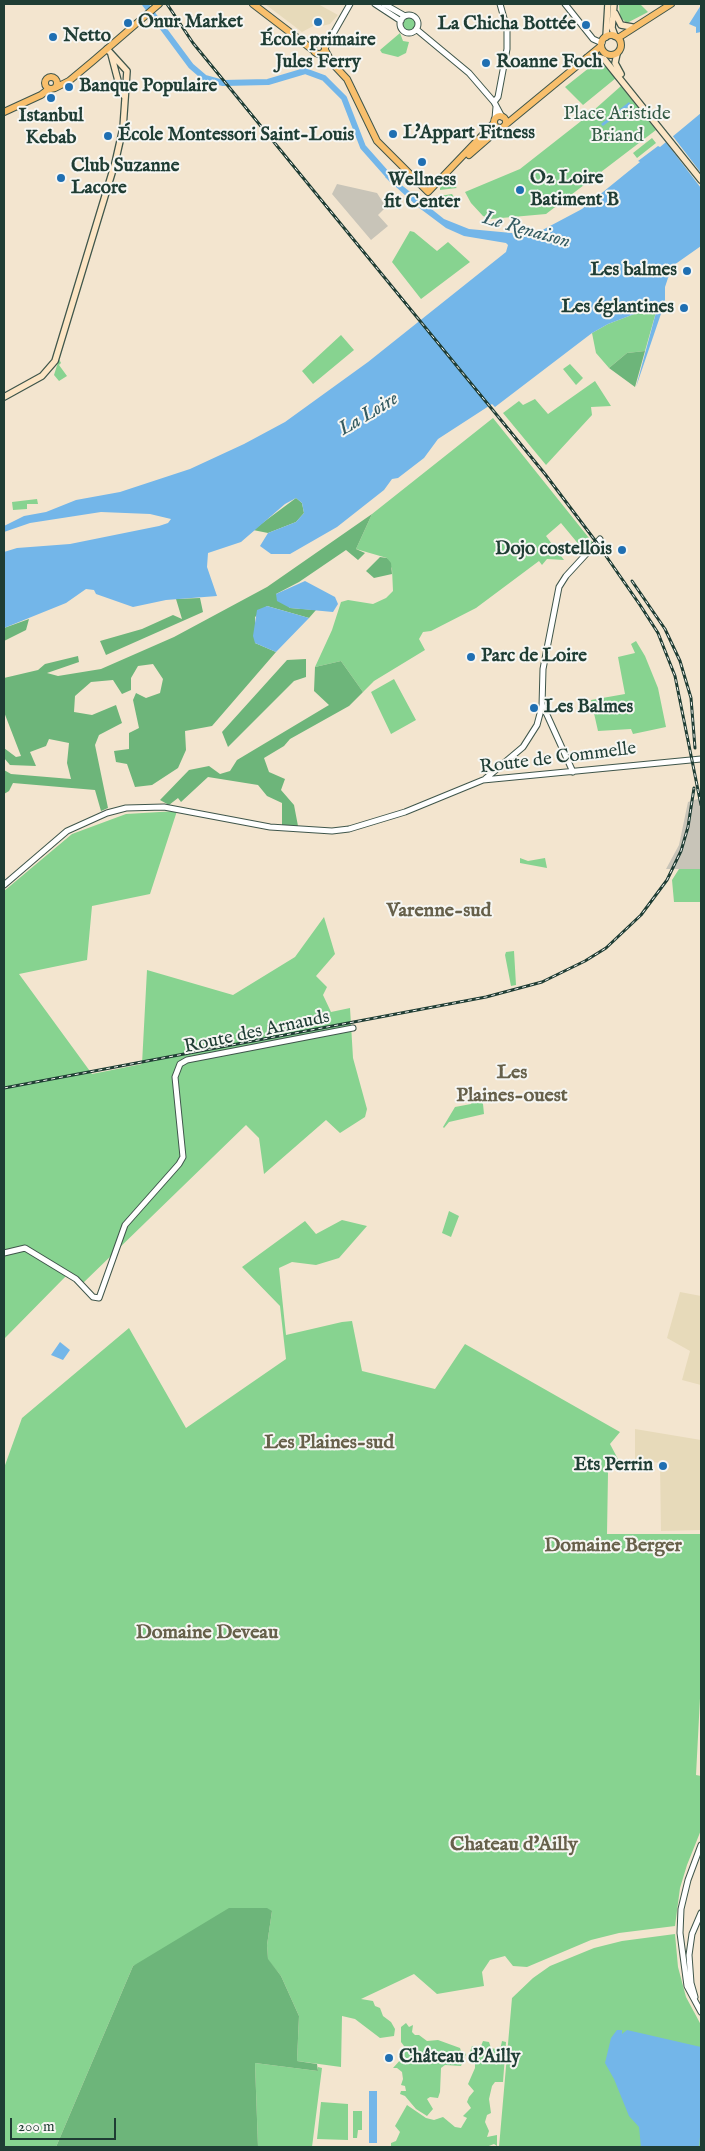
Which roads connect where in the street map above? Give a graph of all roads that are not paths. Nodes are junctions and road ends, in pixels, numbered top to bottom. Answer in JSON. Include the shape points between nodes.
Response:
{"nodes":[{"id":1,"x":253,"y":4,"type":"edge"},
{"id":2,"x":351,"y":4,"type":"edge"},
{"id":3,"x":375,"y":4,"type":"edge"},
{"id":4,"x":384,"y":4,"type":"edge"},
{"id":5,"x":500,"y":4,"type":"edge"},
{"id":6,"x":565,"y":4,"type":"edge"},
{"id":7,"x":608,"y":4,"type":"edge"},
{"id":8,"x":671,"y":4,"type":"edge"},
{"id":9,"x":157,"y":5,"type":"edge"},
{"id":10,"x":614,"y":6,"type":"edge"},
{"id":11,"x":657,"y":12,"type":"junction"},
{"id":12,"x":405,"y":16,"type":"junction"},
{"id":13,"x":401,"y":21,"type":"junction"},
{"id":14,"x":632,"y":27,"type":"junction"},
{"id":15,"x":416,"y":29,"type":"junction"},
{"id":16,"x":616,"y":37,"type":"junction"},
{"id":17,"x":603,"y":42,"type":"junction"},
{"id":18,"x":621,"y":47,"type":"junction"},
{"id":19,"x":320,"y":48,"type":"junction"},
{"id":20,"x":109,"y":52,"type":"junction"},
{"id":21,"x":606,"y":54,"type":"junction"},
{"id":22,"x":617,"y":54,"type":"junction"},
{"id":23,"x":589,"y":57,"type":"junction"},
{"id":24,"x":612,"y":68,"type":"junction"},
{"id":25,"x":74,"y":76,"type":"junction"},
{"id":26,"x":621,"y":76,"type":"junction"},
{"id":27,"x":57,"y":80,"type":"junction"},
{"id":28,"x":50,"y":87,"type":"junction"},
{"id":29,"x":125,"y":97,"type":"junction"},
{"id":30,"x":495,"y":104,"type":"junction"},
{"id":31,"x":4,"y":112,"type":"edge"},
{"id":32,"x":500,"y":122,"type":"junction"},
{"id":33,"x":701,"y":180,"type":"edge"},
{"id":34,"x":4,"y":397,"type":"edge"},
{"id":35,"x":600,"y":540,"type":"dead end"},
{"id":36,"x":542,"y":706,"type":"junction"},
{"id":37,"x":701,"y":760,"type":"edge"},
{"id":38,"x":573,"y":772,"type":"junction"},
{"id":39,"x":483,"y":780,"type":"junction"},
{"id":40,"x":4,"y":885,"type":"edge"},
{"id":41,"x":353,"y":1028,"type":"dead end"},
{"id":42,"x":4,"y":1253,"type":"edge"},
{"id":43,"x":701,"y":1845,"type":"edge"},
{"id":44,"x":701,"y":1913,"type":"edge"},
{"id":45,"x":698,"y":2004,"type":"junction"},
{"id":46,"x":701,"y":2012,"type":"edge"}],
"edges":[{"from":1,"to":19,"type":"main road","via":[[291,32]]},
{"from":2,"to":19,"type":"street"},
{"from":3,"to":13,"type":"street"},
{"from":4,"to":12,"type":"street"},
{"from":5,"to":30,"type":"street","via":[[507,29],[507,49]]},
{"from":6,"to":17,"type":"street","via":[[593,39]]},
{"from":7,"to":17,"type":"main road"},
{"from":8,"to":11,"type":"main road"},
{"from":9,"to":20,"type":"main road"},
{"from":10,"to":14,"type":"main road","via":[[619,22]]},
{"from":10,"to":16,"type":"main road","via":[[612,28]]},
{"from":11,"to":14,"type":"main road"},
{"from":11,"to":18,"type":"main road","via":[[631,33]]},
{"from":12,"to":13,"type":"street"},
{"from":12,"to":15,"type":"street","via":[[416,18]]},
{"from":13,"to":15,"type":"street","via":[[405,31]]},
{"from":14,"to":16,"type":"main road"},
{"from":15,"to":30,"type":"street","via":[[460,64]]},
{"from":16,"to":17,"type":"main road"},
{"from":16,"to":18,"type":"main road"},
{"from":17,"to":21,"type":"main road"},
{"from":17,"to":23,"type":"main road"},
{"from":18,"to":22,"type":"main road"},
{"from":19,"to":32,"type":"main road","via":[[347,79],[376,141],[428,192]]},
{"from":20,"to":25,"type":"main road"},
{"from":20,"to":29,"type":"main road"},
{"from":20,"to":29,"type":"main road","via":[[127,71]]},
{"from":21,"to":22,"type":"main road"},
{"from":21,"to":23,"type":"main road"},
{"from":21,"to":24,"type":"main road"},
{"from":22,"to":26,"type":"main road","via":[[616,66]]},
{"from":23,"to":24,"type":"main road","via":[[600,57]]},
{"from":23,"to":32,"type":"main road","via":[[516,116]]},
{"from":24,"to":26,"type":"main road"},
{"from":25,"to":27,"type":"main road"},
{"from":25,"to":28,"type":"main road"},
{"from":26,"to":33,"type":"main road"},
{"from":27,"to":28,"type":"main road"},
{"from":27,"to":28,"type":"main road","via":[[48,77]]},
{"from":28,"to":31,"type":"main road","via":[[37,97]]},
{"from":29,"to":34,"type":"main road","via":[[123,128],[116,157],[55,361],[44,374]]},
{"from":30,"to":32,"type":"street"},
{"from":35,"to":36,"type":"street","via":[[559,587],[542,674]]},
{"from":36,"to":38,"type":"street"},
{"from":36,"to":39,"type":"street","via":[[537,725],[526,744]]},
{"from":37,"to":38,"type":"street","name":"Route de Commelle"},
{"from":38,"to":39,"type":"street","name":"Route de Commelle"},
{"from":39,"to":40,"type":"street","name":"Route de Commelle","via":[[405,812],[349,829],[270,828],[164,807],[126,808],[67,831]]},
{"from":41,"to":42,"type":"street","name":"Route des Arnauds","via":[[180,1064],[175,1077],[183,1157],[125,1225],[99,1298],[26,1248]]},
{"from":43,"to":45,"type":"street","via":[[688,1880],[680,1921],[683,1968],[690,1994]]},
{"from":44,"to":45,"type":"street","via":[[692,1934],[689,1955],[691,1983]]},
{"from":45,"to":46,"type":"street"}]}
